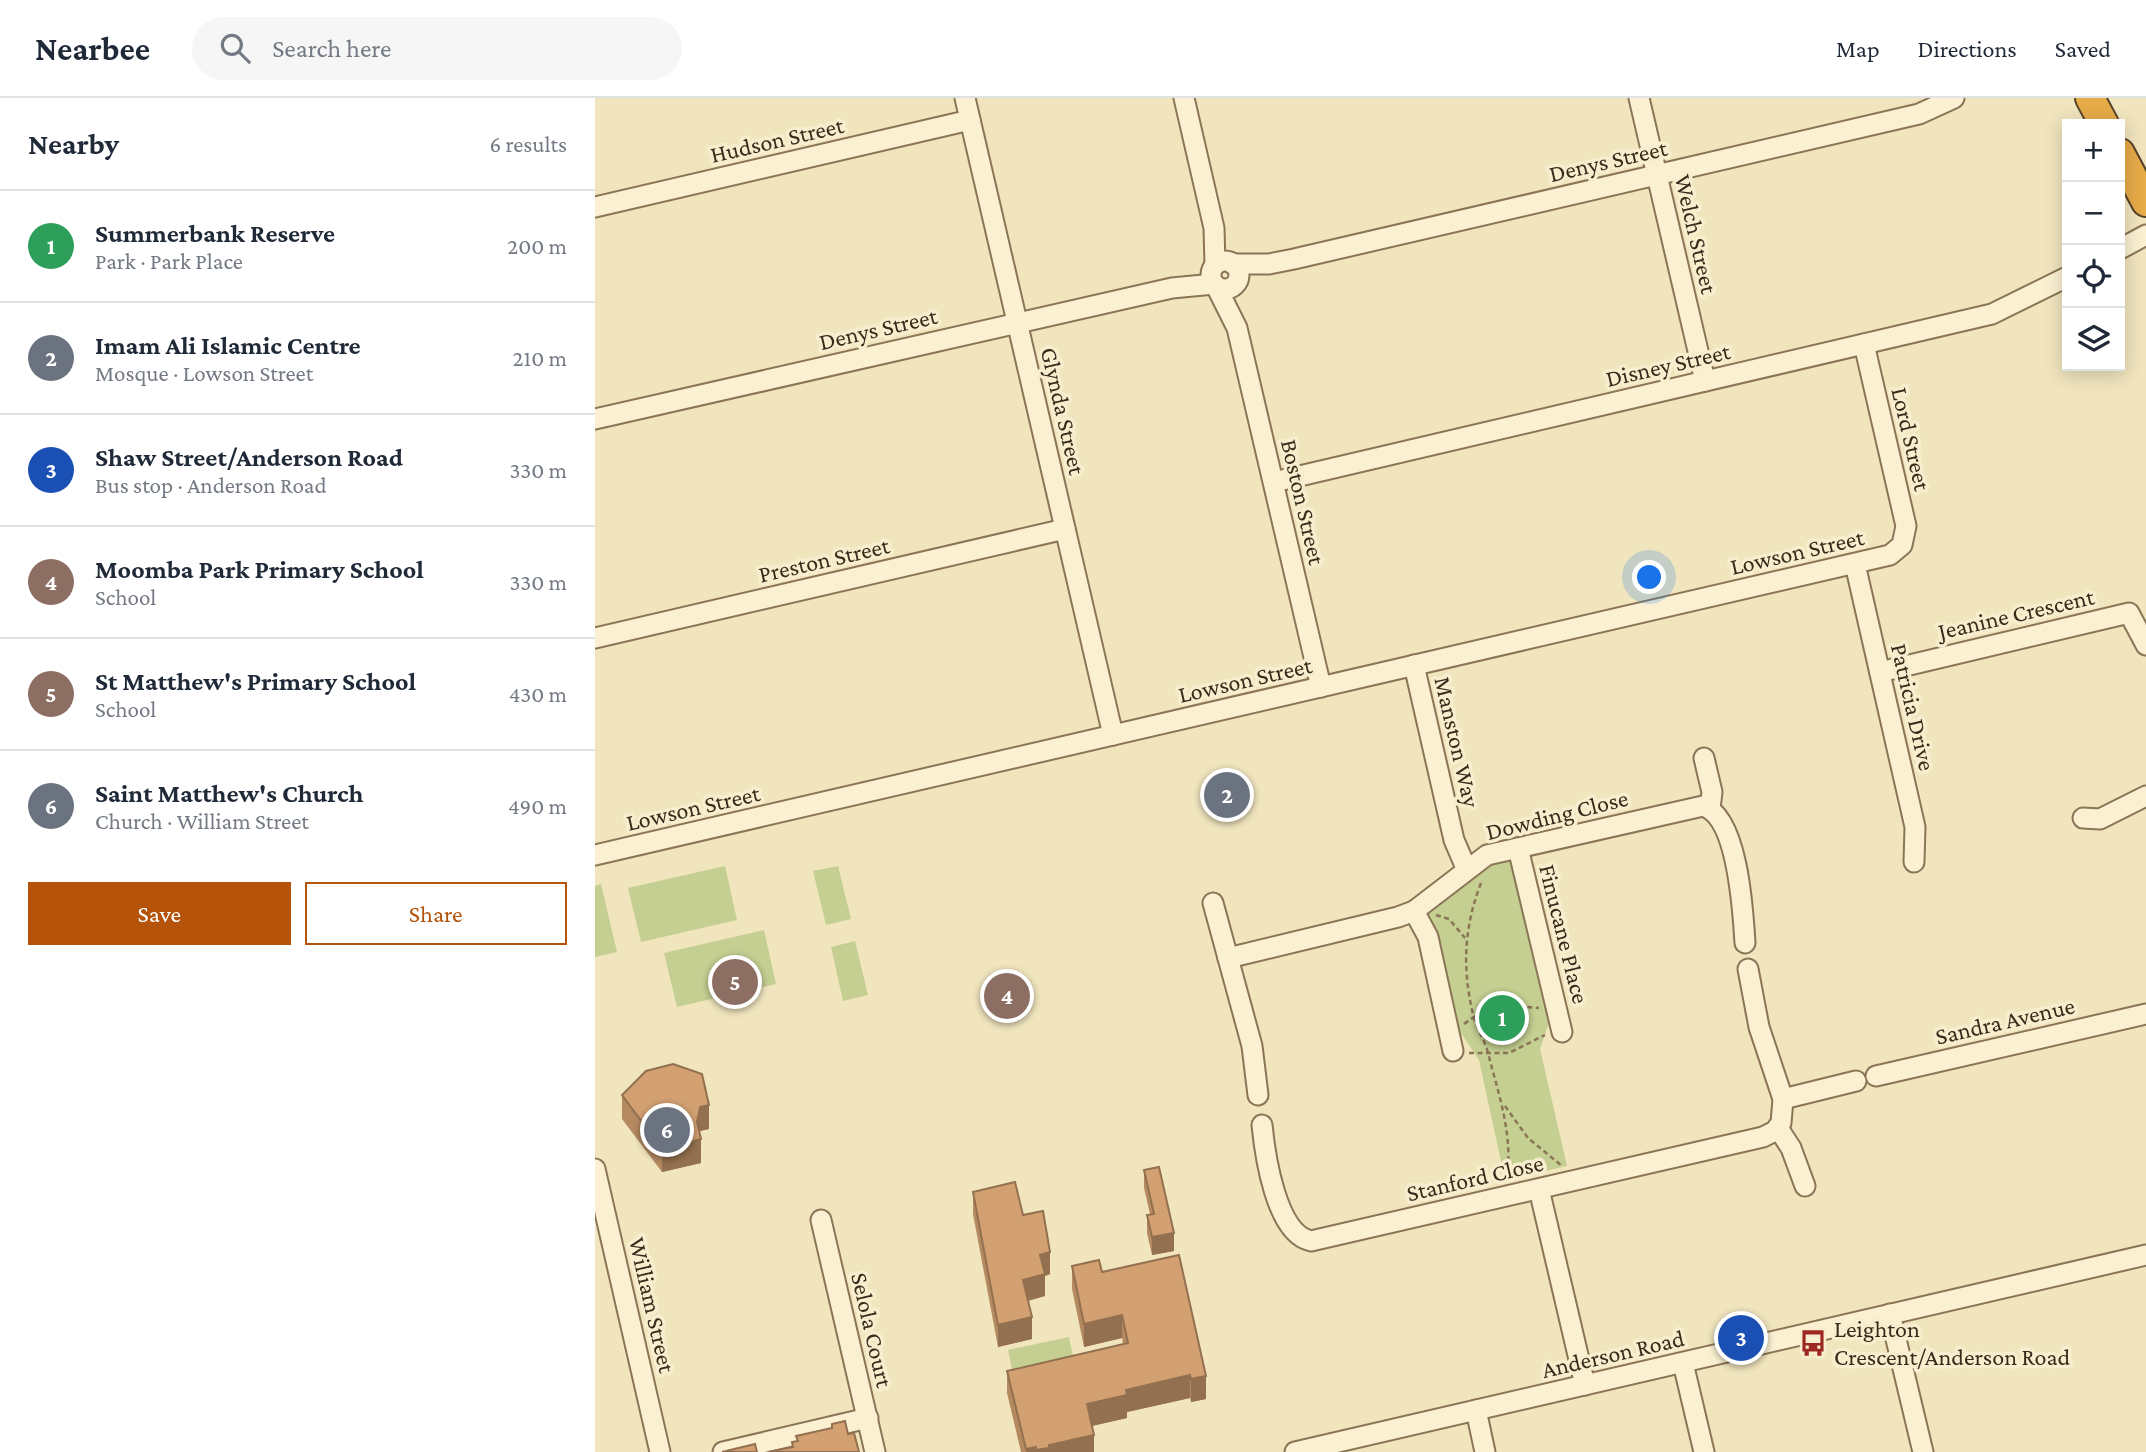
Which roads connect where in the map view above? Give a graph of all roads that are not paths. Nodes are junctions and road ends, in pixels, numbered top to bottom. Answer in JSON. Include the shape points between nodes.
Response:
{"nodes":[{"id":1,"x":965,"y":98,"type":"edge"},
{"id":2,"x":1184,"y":98,"type":"edge"},
{"id":3,"x":1639,"y":98,"type":"edge"},
{"id":4,"x":1954,"y":98,"type":"edge"},
{"id":5,"x":2090,"y":98,"type":"edge"},
{"id":6,"x":2101,"y":119,"type":"edge"},
{"id":7,"x":970,"y":120,"type":"junction"},
{"id":8,"x":2125,"y":162,"type":"edge"},
{"id":9,"x":1657,"y":175,"type":"junction"},
{"id":10,"x":2146,"y":202,"type":"edge"},
{"id":11,"x":595,"y":207,"type":"edge"},
{"id":12,"x":2146,"y":234,"type":"edge"},
{"id":13,"x":2125,"y":246,"type":"edge"},
{"id":14,"x":1224,"y":275,"type":"junction"},
{"id":15,"x":2062,"y":279,"type":"edge"},
{"id":16,"x":1017,"y":323,"type":"junction"},
{"id":17,"x":1864,"y":344,"type":"junction"},
{"id":18,"x":1705,"y":381,"type":"junction"},
{"id":19,"x":595,"y":419,"type":"edge"},
{"id":20,"x":1273,"y":482,"type":"junction"},
{"id":21,"x":1065,"y":529,"type":"junction"},
{"id":22,"x":1902,"y":545,"type":"joint"},
{"id":23,"x":1855,"y":564,"type":"junction"},
{"id":24,"x":595,"y":638,"type":"edge"},
{"id":25,"x":2146,"y":645,"type":"edge"},
{"id":26,"x":1414,"y":665,"type":"junction"},
{"id":27,"x":1880,"y":672,"type":"junction"},
{"id":28,"x":1321,"y":687,"type":"junction"},
{"id":29,"x":1113,"y":735,"type":"junction"},
{"id":30,"x":1704,"y":758,"type":"dead end"},
{"id":31,"x":2146,"y":796,"type":"edge"},
{"id":32,"x":1710,"y":808,"type":"junction"},
{"id":33,"x":2083,"y":818,"type":"dead end"},
{"id":34,"x":1518,"y":848,"type":"junction"},
{"id":35,"x":595,"y":855,"type":"edge"},
{"id":36,"x":1914,"y":862,"type":"dead end"},
{"id":37,"x":1474,"y":874,"type":"junction"},
{"id":38,"x":1213,"y":903,"type":"dead end"},
{"id":39,"x":1423,"y":912,"type":"junction"},
{"id":40,"x":1745,"y":943,"type":"dead end"},
{"id":41,"x":1228,"y":958,"type":"junction"},
{"id":42,"x":1748,"y":970,"type":"dead end"},
{"id":43,"x":2146,"y":1014,"type":"edge"},
{"id":44,"x":1561,"y":1030,"type":"road end"},
{"id":45,"x":1453,"y":1051,"type":"road end"},
{"id":46,"x":1876,"y":1076,"type":"dead end"},
{"id":47,"x":1856,"y":1081,"type":"dead end"},
{"id":48,"x":1258,"y":1095,"type":"dead end"},
{"id":49,"x":1783,"y":1099,"type":"junction"},
{"id":50,"x":1262,"y":1125,"type":"dead end"},
{"id":51,"x":1779,"y":1128,"type":"junction"},
{"id":52,"x":595,"y":1169,"type":"edge"},
{"id":53,"x":1805,"y":1186,"type":"dead end"},
{"id":54,"x":1539,"y":1189,"type":"junction"},
{"id":55,"x":821,"y":1220,"type":"dead end"},
{"id":56,"x":2146,"y":1255,"type":"edge"},
{"id":57,"x":1890,"y":1314,"type":"junction"},
{"id":58,"x":1683,"y":1363,"type":"junction"},
{"id":59,"x":1585,"y":1385,"type":"junction"},
{"id":60,"x":1476,"y":1410,"type":"junction"},
{"id":61,"x":868,"y":1418,"type":"junction"},
{"id":62,"x":660,"y":1452,"type":"edge"},
{"id":63,"x":723,"y":1452,"type":"edge"},
{"id":64,"x":875,"y":1452,"type":"edge"},
{"id":65,"x":1295,"y":1452,"type":"edge"},
{"id":66,"x":1485,"y":1452,"type":"edge"},
{"id":67,"x":1704,"y":1452,"type":"edge"},
{"id":68,"x":1923,"y":1452,"type":"edge"}],
"edges":[{"from":1,"to":7,"type":"street","name":"Glynda Street"},
{"from":2,"to":14,"type":"street","name":"Boston Street"},
{"from":3,"to":9,"type":"street","name":"Welch Street"},
{"from":4,"to":9,"type":"street","name":"Denys Street","via":[[1919,114]]},
{"from":5,"to":6,"type":"highway"},
{"from":7,"to":11,"type":"street","name":"Hudson Street"},
{"from":7,"to":16,"type":"street","name":"Glynda Street"},
{"from":8,"to":10,"type":"highway"},
{"from":9,"to":14,"type":"street","name":"Denys Street"},
{"from":9,"to":18,"type":"street","name":"Welch Street"},
{"from":12,"to":13,"type":"street"},
{"from":14,"to":16,"type":"street","name":"Denys Street"},
{"from":14,"to":20,"type":"street","name":"Boston Street"},
{"from":15,"to":17,"type":"street","name":"Disney Street","via":[[1992,314]]},
{"from":16,"to":19,"type":"street","name":"Denys Street"},
{"from":16,"to":21,"type":"street","name":"Glynda Street"},
{"from":17,"to":18,"type":"street","name":"Disney Street"},
{"from":17,"to":22,"type":"street","name":"Lord Street","via":[[1906,526]]},
{"from":18,"to":20,"type":"street","name":"Disney Street"},
{"from":20,"to":28,"type":"street","name":"Boston Street"},
{"from":21,"to":24,"type":"street","name":"Preston Street"},
{"from":21,"to":29,"type":"street","name":"Glynda Street"},
{"from":22,"to":23,"type":"street","name":"Lowson Street","via":[[1891,555]]},
{"from":23,"to":26,"type":"street","name":"Lowson Street"},
{"from":23,"to":27,"type":"street","name":"Patricia Drive"},
{"from":25,"to":27,"type":"street","name":"Jeanine Crescent","via":[[2129,613]]},
{"from":26,"to":28,"type":"street","name":"Lowson Street"},
{"from":26,"to":37,"type":"street","name":"Manston Way","via":[[1454,840]]},
{"from":27,"to":36,"type":"street","name":"Patricia Drive","via":[[1915,827]]},
{"from":28,"to":29,"type":"street","name":"Lowson Street"},
{"from":29,"to":35,"type":"street","name":"Lowson Street"},
{"from":30,"to":32,"type":"street","via":[[1712,792]]},
{"from":31,"to":33,"type":"street","via":[[2100,819]]},
{"from":32,"to":34,"type":"street","name":"Dowding Close","via":[[1696,806]]},
{"from":32,"to":40,"type":"street","via":[[1720,818],[1734,861]]},
{"from":34,"to":37,"type":"street","name":"Dowding Close","via":[[1487,855]]},
{"from":34,"to":44,"type":"street","name":"Finucane Place"},
{"from":37,"to":39,"type":"street","name":"Dowding Close"},
{"from":38,"to":41,"type":"street"},
{"from":39,"to":41,"type":"street","name":"Dowding Close"},
{"from":39,"to":45,"type":"street"},
{"from":41,"to":48,"type":"street","via":[[1252,1046]]},
{"from":42,"to":49,"type":"street","via":[[1759,1027]]},
{"from":43,"to":46,"type":"street","name":"Sandra Avenue"},
{"from":47,"to":49,"type":"street"},
{"from":49,"to":51,"type":"street"},
{"from":50,"to":54,"type":"street","name":"Stanford Close","via":[[1276,1193],[1288,1224],[1301,1239],[1322,1239]]},
{"from":51,"to":53,"type":"street"},
{"from":51,"to":54,"type":"street","name":"Stanford Close","via":[[1762,1137]]},
{"from":52,"to":62,"type":"street","name":"William Street"},
{"from":54,"to":59,"type":"street"},
{"from":55,"to":61,"type":"street","name":"Selola Court"},
{"from":56,"to":57,"type":"street","name":"Anderson Road"},
{"from":57,"to":58,"type":"street","name":"Anderson Road"},
{"from":57,"to":68,"type":"street"},
{"from":58,"to":59,"type":"street","name":"Anderson Road"},
{"from":58,"to":67,"type":"street"},
{"from":59,"to":60,"type":"street","name":"Anderson Road"},
{"from":60,"to":65,"type":"street","name":"Anderson Road"},
{"from":60,"to":66,"type":"street"},
{"from":61,"to":63,"type":"street"},
{"from":61,"to":64,"type":"street","name":"Selola Court"}]}
